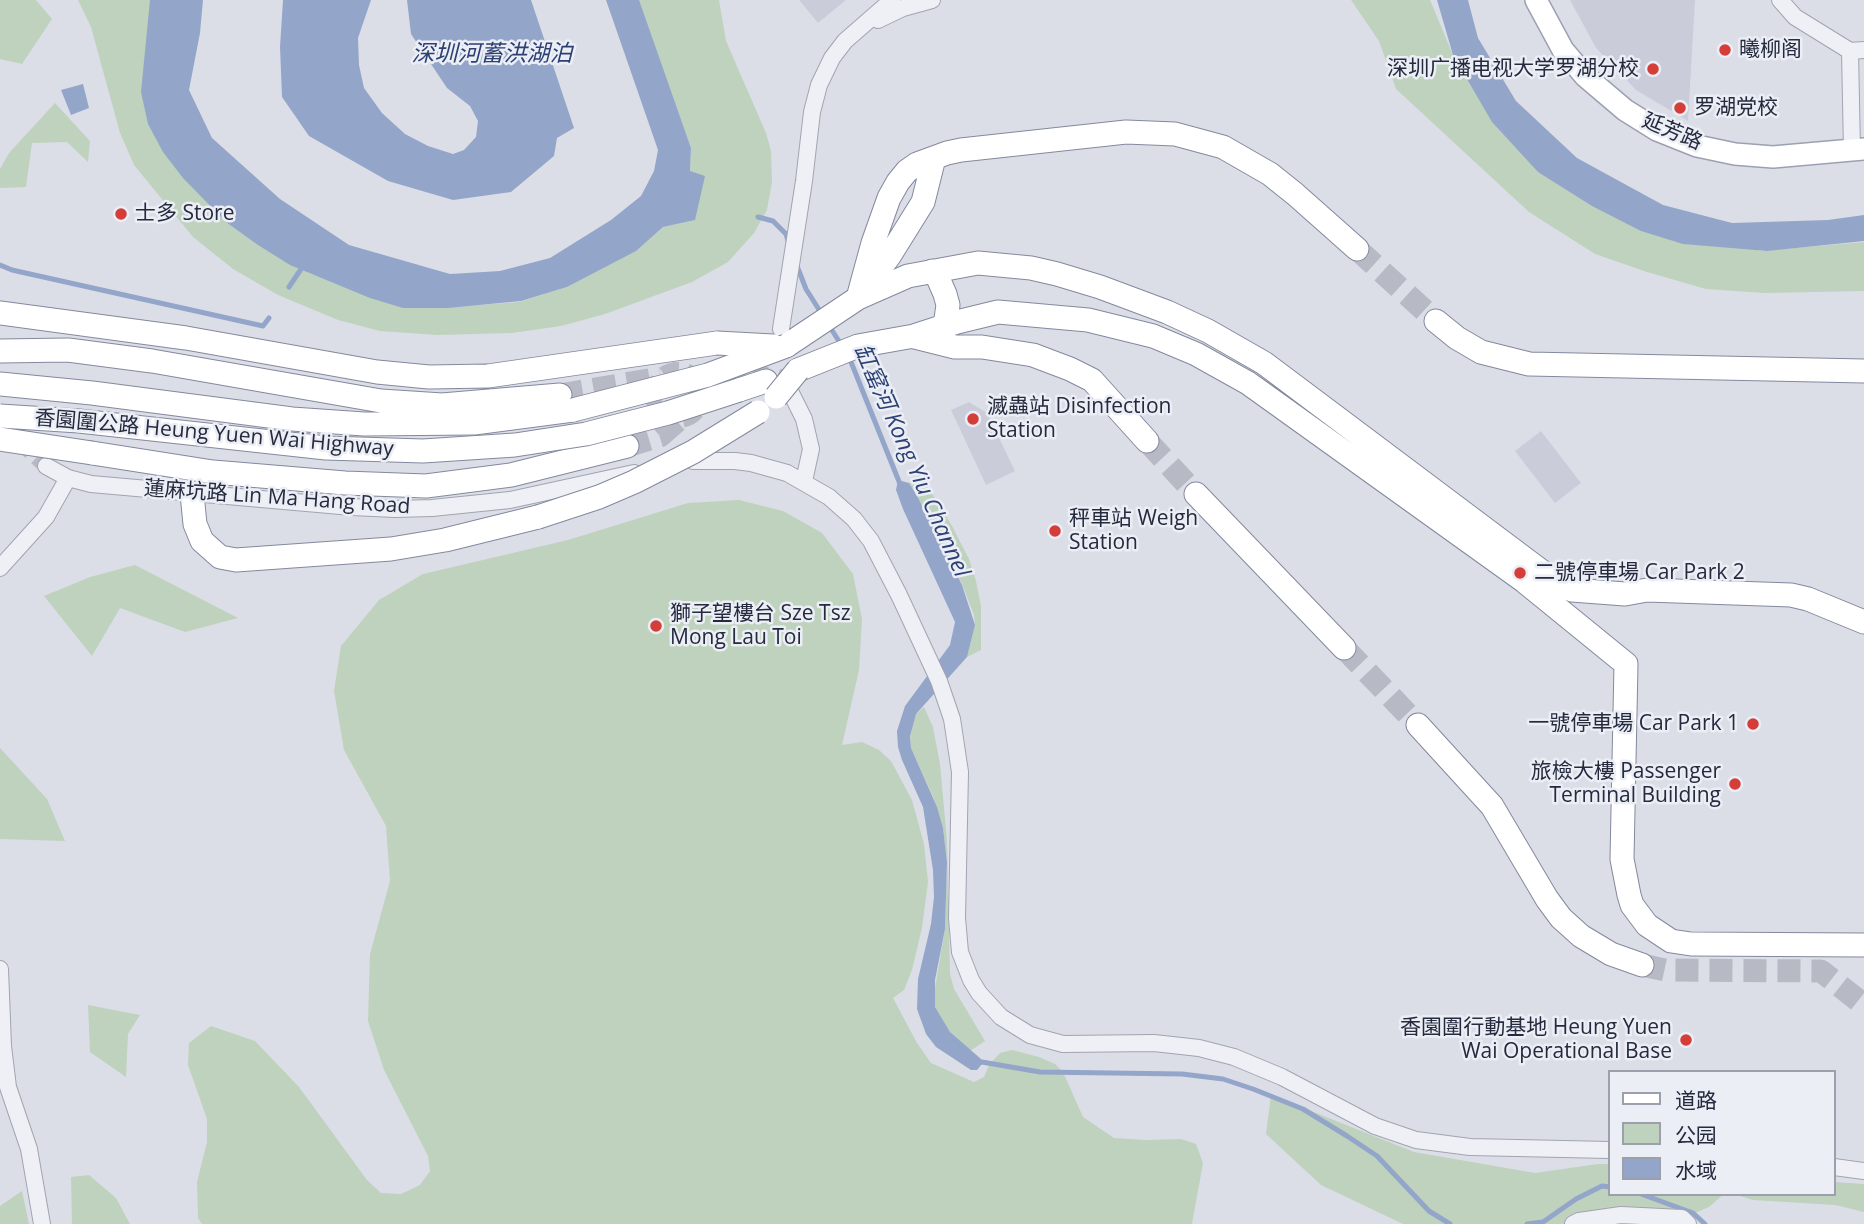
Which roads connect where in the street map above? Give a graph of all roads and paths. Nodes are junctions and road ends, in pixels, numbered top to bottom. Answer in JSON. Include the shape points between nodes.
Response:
{"nodes":[{"id":1,"x":892,"y":0,"type":"edge"},
{"id":2,"x":932,"y":0,"type":"edge"},
{"id":3,"x":1536,"y":0,"type":"edge"},
{"id":4,"x":1780,"y":0,"type":"edge"},
{"id":5,"x":856,"y":29,"type":"junction"},
{"id":6,"x":1857,"y":51,"type":"edge"},
{"id":7,"x":1858,"y":150,"type":"edge"},
{"id":8,"x":934,"y":158,"type":"junction"},
{"id":9,"x":1357,"y":250,"type":"tunnel mouth"},
{"id":10,"x":932,"y":271,"type":"junction"},
{"id":11,"x":850,"y":303,"type":"junction"},
{"id":12,"x":0,"y":313,"type":"edge"},
{"id":13,"x":1436,"y":321,"type":"tunnel mouth"},
{"id":14,"x":945,"y":326,"type":"junction"},
{"id":15,"x":784,"y":337,"type":"junction"},
{"id":16,"x":914,"y":337,"type":"junction"},
{"id":17,"x":0,"y":351,"type":"edge"},
{"id":18,"x":1864,"y":371,"type":"edge"},
{"id":19,"x":794,"y":380,"type":"junction"},
{"id":20,"x":0,"y":384,"type":"edge"},
{"id":21,"x":560,"y":395,"type":"tunnel mouth"},
{"id":22,"x":0,"y":416,"type":"edge"},
{"id":23,"x":0,"y":439,"type":"edge"},
{"id":24,"x":1147,"y":441,"type":"tunnel mouth"},
{"id":25,"x":627,"y":446,"type":"tunnel mouth"},
{"id":26,"x":693,"y":461,"type":"dead end"},
{"id":27,"x":46,"y":466,"type":"tunnel mouth"},
{"id":28,"x":634,"y":473,"type":"dead end"},
{"id":29,"x":68,"y":478,"type":"junction"},
{"id":30,"x":804,"y":481,"type":"junction"},
{"id":31,"x":192,"y":494,"type":"junction"},
{"id":32,"x":1196,"y":494,"type":"tunnel mouth"},
{"id":33,"x":0,"y":568,"type":"edge"},
{"id":34,"x":1864,"y":622,"type":"edge"},
{"id":35,"x":1344,"y":648,"type":"tunnel mouth"},
{"id":36,"x":1418,"y":725,"type":"tunnel mouth"},
{"id":37,"x":1864,"y":945,"type":"edge"},
{"id":38,"x":1642,"y":965,"type":"tunnel mouth"},
{"id":39,"x":0,"y":969,"type":"edge"},
{"id":40,"x":1,"y":1023,"type":"edge"},
{"id":41,"x":1608,"y":1150,"type":"edge"},
{"id":42,"x":1836,"y":1167,"type":"edge"},
{"id":43,"x":1864,"y":1171,"type":"edge"},
{"id":44,"x":41,"y":1224,"type":"edge"},
{"id":45,"x":1573,"y":1224,"type":"edge"},
{"id":46,"x":1688,"y":1224,"type":"edge"}],
"edges":[{"from":1,"to":5,"type":"street"},
{"from":2,"to":5,"type":"street"},
{"from":3,"to":7,"type":"main road","name":"延芳路","via":[[1563,50],[1585,76],[1657,130],[1697,146],[1735,154],[1773,157]]},
{"from":4,"to":6,"type":"street","via":[[1795,17]]},
{"from":5,"to":15,"type":"street","via":[[832,58],[812,112],[786,292]]},
{"from":6,"to":7,"type":"street"},
{"from":8,"to":9,"type":"highway","via":[[961,150],[1126,132],[1201,139],[1223,146],[1270,174]]},
{"from":8,"to":11,"type":"highway","via":[[923,202],[890,255]]},
{"from":8,"to":11,"type":"highway","via":[[907,171],[889,198]]},
{"from":10,"to":11,"type":"highway","via":[[900,279]]},
{"from":10,"to":14,"type":"highway","via":[[948,305]]},
{"from":10,"to":34,"type":"highway","via":[[978,263],[1031,268],[1100,287],[1208,331],[1264,363],[1572,590],[1791,595]]},
{"from":11,"to":15,"type":"highway","name":"香園圍公路 Heung Yuen Wai Highway"},
{"from":12,"to":15,"type":"highway","bridge":true,"via":[[429,377],[488,376]]},
{"from":13,"to":18,"type":"highway","via":[[1481,352],[1529,364]]},
{"from":14,"to":16,"type":"highway"},
{"from":14,"to":37,"type":"highway","via":[[998,312],[1088,320],[1196,354],[1257,389],[1532,587],[1626,664],[1622,859],[1639,917],[1663,937],[1681,943]]},
{"from":15,"to":20,"type":"highway","name":"香園圍公路 Heung Yuen Wai Highway","bridge":true,"via":[[708,375],[597,405],[474,423],[292,419]]},
{"from":16,"to":19,"type":"highway","name":"香園圍公路 Heung Yuen Wai Highway","via":[[866,345]]},
{"from":16,"to":24,"type":"highway","via":[[955,347],[1009,350],[1070,369],[1092,380]]},
{"from":17,"to":21,"type":"highway","via":[[68,350],[381,401],[442,405]]},
{"from":19,"to":22,"type":"highway","name":"香園圍公路 Heung Yuen Wai Highway","bridge":true,"via":[[586,435],[461,450],[326,448]]},
{"from":19,"to":30,"type":"street","via":[[811,449]]},
{"from":19,"to":31,"type":"highway","bridge":true,"via":[[758,412],[683,458],[599,497],[444,540],[401,548],[236,560],[220,556],[202,541]]},
{"from":23,"to":25,"type":"highway","bridge":true,"via":[[175,467],[426,486],[481,480]]},
{"from":26,"to":30,"type":"street","via":[[751,463]]},
{"from":27,"to":29,"type":"street","name":"蓮麻坑路 Lin Ma Hang Road"},
{"from":28,"to":31,"type":"street","name":"蓮麻坑路 Lin Ma Hang Road","via":[[522,497],[432,508],[352,507]]},
{"from":29,"to":31,"type":"street","name":"蓮麻坑路 Lin Ma Hang Road"},
{"from":29,"to":33,"type":"street","via":[[46,517]]},
{"from":30,"to":41,"type":"street","via":[[842,507],[863,529],[894,584],[947,701],[960,772],[960,952],[979,993],[1015,1027],[1063,1044],[1154,1043],[1226,1055],[1275,1073],[1376,1126],[1416,1140],[1470,1147]]},
{"from":32,"to":35,"type":"highway"},
{"from":36,"to":38,"type":"highway","via":[[1492,806],[1561,918],[1595,945]]},
{"from":39,"to":40,"type":"street"},
{"from":40,"to":44,"type":"street","via":[[8,1087],[29,1149]]},
{"from":42,"to":43,"type":"street"},
{"from":45,"to":46,"type":"street","via":[[1621,1215],[1682,1218]]}]}
